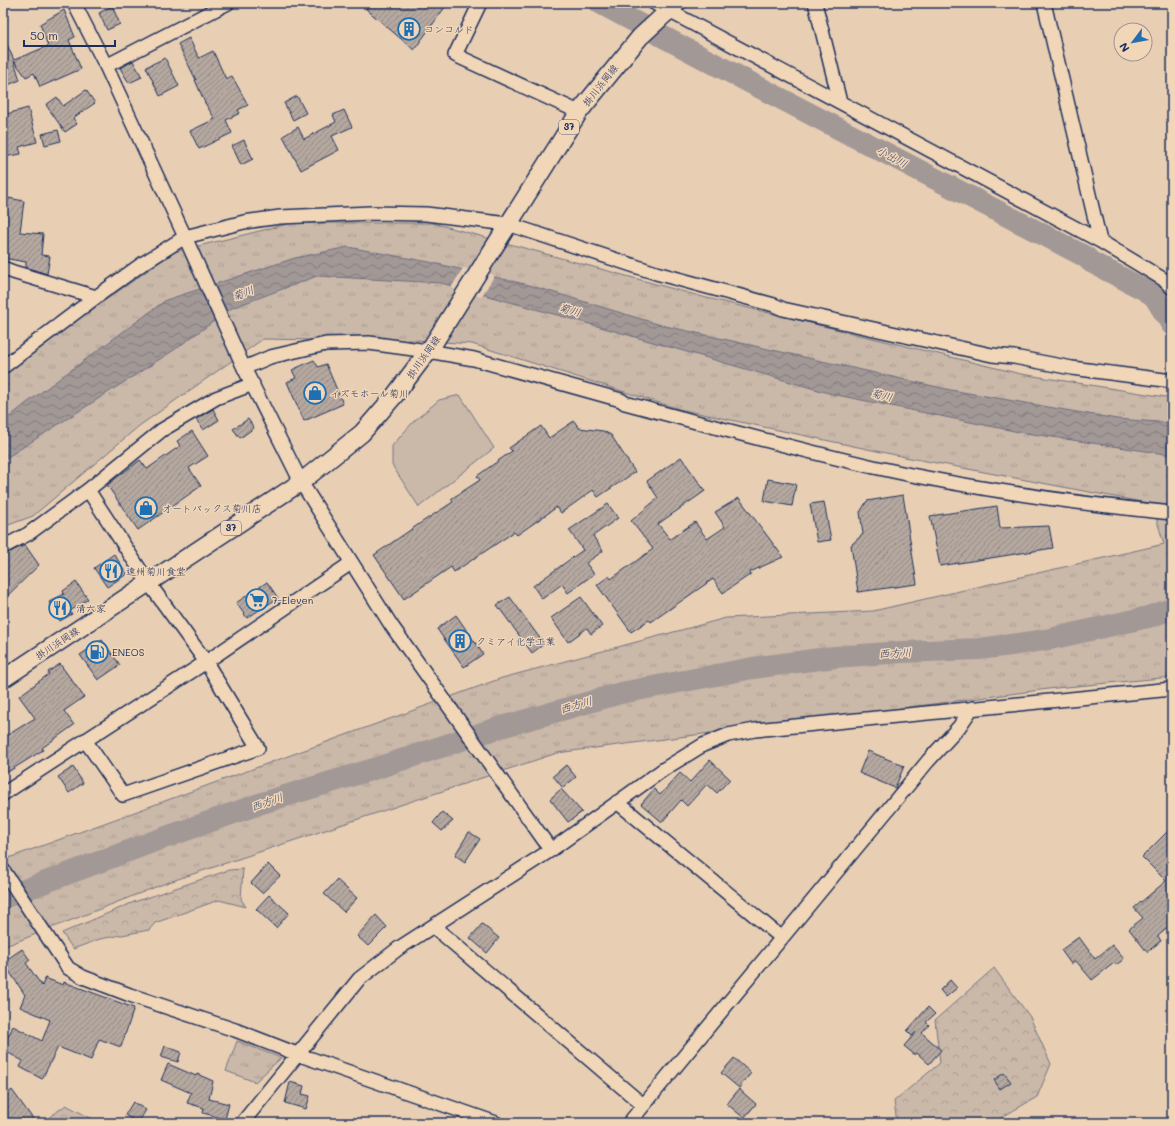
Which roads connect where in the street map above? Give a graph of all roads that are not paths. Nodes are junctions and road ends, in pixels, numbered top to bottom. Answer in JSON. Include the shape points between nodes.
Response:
{"nodes":[{"id":1,"x":74,"y":3,"type":"edge"},
{"id":2,"x":228,"y":3,"type":"edge"},
{"id":3,"x":480,"y":3,"type":"edge"},
{"id":4,"x":814,"y":3,"type":"edge"},
{"id":5,"x":1044,"y":3,"type":"edge"},
{"id":6,"x":665,"y":8,"type":"edge"},
{"id":7,"x":106,"y":66,"type":"junction"},
{"id":8,"x":840,"y":102,"type":"junction"},
{"id":9,"x":579,"y":112,"type":"junction"},
{"id":10,"x":508,"y":224,"type":"junction"},
{"id":11,"x":186,"y":239,"type":"junction"},
{"id":12,"x":1100,"y":241,"type":"junction"},
{"id":13,"x":3,"y":268,"type":"edge"},
{"id":14,"x":1172,"y":288,"type":"edge"},
{"id":15,"x":96,"y":297,"type":"junction"},
{"id":16,"x":430,"y":348,"type":"junction"},
{"id":17,"x":243,"y":364,"type":"junction"},
{"id":18,"x":3,"y":367,"type":"edge"},
{"id":19,"x":1172,"y":381,"type":"edge"},
{"id":20,"x":253,"y":384,"type":"junction"},
{"id":21,"x":301,"y":482,"type":"junction"},
{"id":22,"x":88,"y":490,"type":"junction"},
{"id":23,"x":1172,"y":513,"type":"edge"},
{"id":24,"x":3,"y":547,"type":"edge"},
{"id":25,"x":351,"y":563,"type":"junction"},
{"id":26,"x":148,"y":582,"type":"junction"},
{"id":27,"x":206,"y":662,"type":"junction"},
{"id":28,"x":3,"y":679,"type":"edge"},
{"id":29,"x":1172,"y":689,"type":"edge"},
{"id":30,"x":972,"y":708,"type":"junction"},
{"id":31,"x":85,"y":740,"type":"junction"},
{"id":32,"x":3,"y":794,"type":"edge"},
{"id":33,"x":617,"y":802,"type":"junction"},
{"id":34,"x":551,"y":850,"type":"junction"},
{"id":35,"x":3,"y":870,"type":"edge"},
{"id":36,"x":432,"y":926,"type":"junction"},
{"id":37,"x":782,"y":938,"type":"junction"},
{"id":38,"x":297,"y":1054,"type":"junction"},
{"id":39,"x":643,"y":1105,"type":"junction"},
{"id":40,"x":242,"y":1123,"type":"edge"},
{"id":41,"x":496,"y":1123,"type":"edge"},
{"id":42,"x":629,"y":1123,"type":"edge"}],
"edges":[{"from":1,"to":7,"type":"street"},
{"from":2,"to":7,"type":"street"},
{"from":3,"to":9,"type":"street","via":[[454,55]]},
{"from":4,"to":8,"type":"street"},
{"from":5,"to":12,"type":"street"},
{"from":6,"to":8,"type":"street"},
{"from":6,"to":9,"type":"main road","name":"掛川浜岡線","number":"37"},
{"from":7,"to":11,"type":"street"},
{"from":8,"to":12,"type":"street"},
{"from":9,"to":10,"type":"main road","name":"掛川浜岡線","number":"37"},
{"from":10,"to":11,"type":"street","via":[[426,214],[371,213],[280,217],[244,222]]},
{"from":10,"to":16,"type":"main road","name":"掛川浜岡線","number":"37"},
{"from":10,"to":19,"type":"street","via":[[656,273],[783,309],[992,355]]},
{"from":11,"to":15,"type":"street","via":[[142,264]]},
{"from":11,"to":17,"type":"street"},
{"from":12,"to":14,"type":"street","via":[[1163,279]]},
{"from":13,"to":15,"type":"street"},
{"from":15,"to":18,"type":"street"},
{"from":16,"to":17,"type":"street","via":[[369,343],[326,344]]},
{"from":16,"to":21,"type":"main road","name":"掛川浜岡線","number":"37","via":[[395,396],[362,433]]},
{"from":16,"to":23,"type":"street","via":[[763,440],[874,467],[967,486]]},
{"from":17,"to":20,"type":"street"},
{"from":20,"to":21,"type":"street"},
{"from":20,"to":22,"type":"street","via":[[216,398],[162,430]]},
{"from":21,"to":25,"type":"street"},
{"from":21,"to":26,"type":"main road","name":"掛川浜岡線","number":"37"},
{"from":22,"to":24,"type":"street","via":[[28,534]]},
{"from":22,"to":26,"type":"street"},
{"from":25,"to":27,"type":"street"},
{"from":25,"to":34,"type":"street","via":[[391,625]]},
{"from":26,"to":27,"type":"street"},
{"from":26,"to":28,"type":"main road","name":"掛川浜岡線","number":"37"},
{"from":27,"to":31,"type":"street"},
{"from":27,"to":31,"type":"street","via":[[258,748],[123,795]]},
{"from":29,"to":30,"type":"street"},
{"from":30,"to":33,"type":"street","via":[[762,729],[728,736],[703,745]]},
{"from":30,"to":37,"type":"street","via":[[959,727]]},
{"from":31,"to":32,"type":"street"},
{"from":33,"to":34,"type":"street"},
{"from":33,"to":37,"type":"street"},
{"from":34,"to":36,"type":"street"},
{"from":35,"to":38,"type":"street","via":[[68,968],[83,977],[130,995]]},
{"from":36,"to":38,"type":"street","via":[[359,979]]},
{"from":36,"to":39,"type":"street"},
{"from":37,"to":39,"type":"street"},
{"from":38,"to":40,"type":"street"},
{"from":38,"to":41,"type":"street"},
{"from":39,"to":42,"type":"street"}]}
